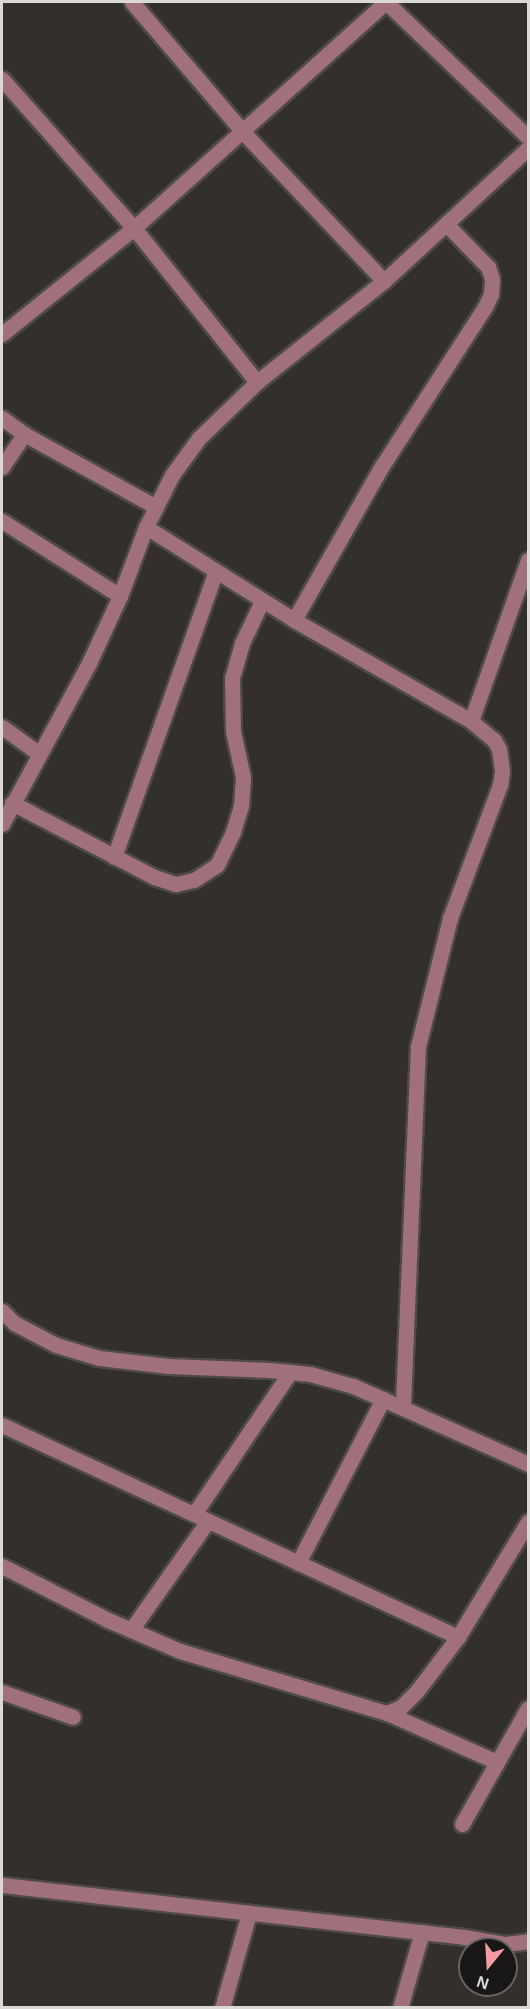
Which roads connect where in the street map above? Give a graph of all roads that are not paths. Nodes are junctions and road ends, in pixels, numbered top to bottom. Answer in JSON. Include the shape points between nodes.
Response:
{"nodes":[{"id":1,"x":132,"y":2,"type":"edge"},
{"id":2,"x":386,"y":2,"type":"edge"},
{"id":3,"x":2,"y":79,"type":"edge"},
{"id":4,"x":243,"y":132,"type":"junction"},
{"id":5,"x":528,"y":137,"type":"edge"},
{"id":6,"x":528,"y":148,"type":"edge"},
{"id":7,"x":446,"y":224,"type":"junction"},
{"id":8,"x":134,"y":228,"type":"junction"},
{"id":9,"x":384,"y":281,"type":"junction"},
{"id":10,"x":2,"y":334,"type":"edge"},
{"id":11,"x":257,"y":382,"type":"junction"},
{"id":12,"x":2,"y":418,"type":"edge"},
{"id":13,"x":24,"y":434,"type":"junction"},
{"id":14,"x":2,"y":467,"type":"edge"},
{"id":15,"x":156,"y":507,"type":"junction"},
{"id":16,"x":2,"y":521,"type":"edge"},
{"id":17,"x":146,"y":527,"type":"junction"},
{"id":18,"x":528,"y":560,"type":"edge"},
{"id":19,"x":215,"y":573,"type":"junction"},
{"id":20,"x":120,"y":596,"type":"junction"},
{"id":21,"x":262,"y":601,"type":"junction"},
{"id":22,"x":294,"y":620,"type":"junction"},
{"id":23,"x":471,"y":721,"type":"junction"},
{"id":24,"x":2,"y":727,"type":"edge"},
{"id":25,"x":38,"y":753,"type":"junction"},
{"id":26,"x":12,"y":803,"type":"junction"},
{"id":27,"x":2,"y":824,"type":"edge"},
{"id":28,"x":114,"y":857,"type":"junction"},
{"id":29,"x":2,"y":1311,"type":"edge"},
{"id":30,"x":290,"y":1372,"type":"junction"},
{"id":31,"x":383,"y":1399,"type":"junction"},
{"id":32,"x":403,"y":1408,"type":"junction"},
{"id":33,"x":2,"y":1425,"type":"edge"},
{"id":34,"x":528,"y":1464,"type":"edge"},
{"id":35,"x":194,"y":1514,"type":"junction"},
{"id":36,"x":208,"y":1521,"type":"junction"},
{"id":37,"x":528,"y":1522,"type":"edge"},
{"id":38,"x":298,"y":1563,"type":"junction"},
{"id":39,"x":2,"y":1566,"type":"edge"},
{"id":40,"x":131,"y":1630,"type":"junction"},
{"id":41,"x":458,"y":1637,"type":"junction"},
{"id":42,"x":2,"y":1692,"type":"edge"},
{"id":43,"x":528,"y":1708,"type":"edge"},
{"id":44,"x":387,"y":1713,"type":"junction"},
{"id":45,"x":73,"y":1717,"type":"dead end"},
{"id":46,"x":497,"y":1762,"type":"junction"},
{"id":47,"x":462,"y":1824,"type":"dead end"},
{"id":48,"x":2,"y":1885,"type":"edge"},
{"id":49,"x":249,"y":1913,"type":"junction"},
{"id":50,"x":422,"y":1932,"type":"junction"},
{"id":51,"x":528,"y":1941,"type":"edge"},
{"id":52,"x":222,"y":2007,"type":"edge"},
{"id":53,"x":400,"y":2007,"type":"edge"}],
"edges":[{"from":1,"to":4,"type":"street"},
{"from":2,"to":4,"type":"street"},
{"from":2,"to":5,"type":"street"},
{"from":3,"to":8,"type":"street"},
{"from":4,"to":8,"type":"street"},
{"from":4,"to":9,"type":"street"},
{"from":6,"to":7,"type":"street"},
{"from":7,"to":9,"type":"street"},
{"from":7,"to":22,"type":"street","via":[[488,267],[491,294],[382,466]]},
{"from":8,"to":10,"type":"street"},
{"from":8,"to":11,"type":"street"},
{"from":9,"to":11,"type":"street"},
{"from":11,"to":15,"type":"street","via":[[199,438],[172,475]]},
{"from":12,"to":13,"type":"street"},
{"from":13,"to":14,"type":"street"},
{"from":13,"to":15,"type":"street"},
{"from":15,"to":17,"type":"street"},
{"from":16,"to":20,"type":"street"},
{"from":17,"to":19,"type":"street"},
{"from":17,"to":20,"type":"street"},
{"from":18,"to":23,"type":"street"},
{"from":19,"to":21,"type":"street"},
{"from":19,"to":28,"type":"street"},
{"from":20,"to":25,"type":"street","via":[[89,663]]},
{"from":21,"to":22,"type":"street"},
{"from":21,"to":28,"type":"street","via":[[242,644],[232,678],[233,731],[243,777],[241,807],[217,865],[194,880],[176,884]]},
{"from":22,"to":23,"type":"street"},
{"from":23,"to":32,"type":"street","via":[[494,740],[502,771],[450,918],[418,1046]]},
{"from":24,"to":25,"type":"street"},
{"from":25,"to":26,"type":"street"},
{"from":26,"to":27,"type":"street"},
{"from":26,"to":28,"type":"street"},
{"from":29,"to":30,"type":"street","via":[[14,1323],[56,1345],[99,1358]]},
{"from":30,"to":31,"type":"street","via":[[353,1386]]},
{"from":30,"to":35,"type":"street"},
{"from":31,"to":32,"type":"street"},
{"from":31,"to":38,"type":"street"},
{"from":32,"to":34,"type":"street"},
{"from":33,"to":35,"type":"street"},
{"from":35,"to":36,"type":"street"},
{"from":36,"to":38,"type":"street"},
{"from":36,"to":40,"type":"street"},
{"from":37,"to":41,"type":"street"},
{"from":38,"to":41,"type":"street"},
{"from":39,"to":40,"type":"street"},
{"from":40,"to":44,"type":"street","via":[[180,1651]]},
{"from":41,"to":44,"type":"street","via":[[417,1691],[401,1707]]},
{"from":42,"to":45,"type":"street"},
{"from":43,"to":46,"type":"street"},
{"from":44,"to":46,"type":"street"},
{"from":46,"to":47,"type":"street"},
{"from":48,"to":49,"type":"street"},
{"from":49,"to":50,"type":"street"},
{"from":49,"to":52,"type":"street"},
{"from":50,"to":51,"type":"street","via":[[505,1944]]},
{"from":50,"to":53,"type":"street"}]}
